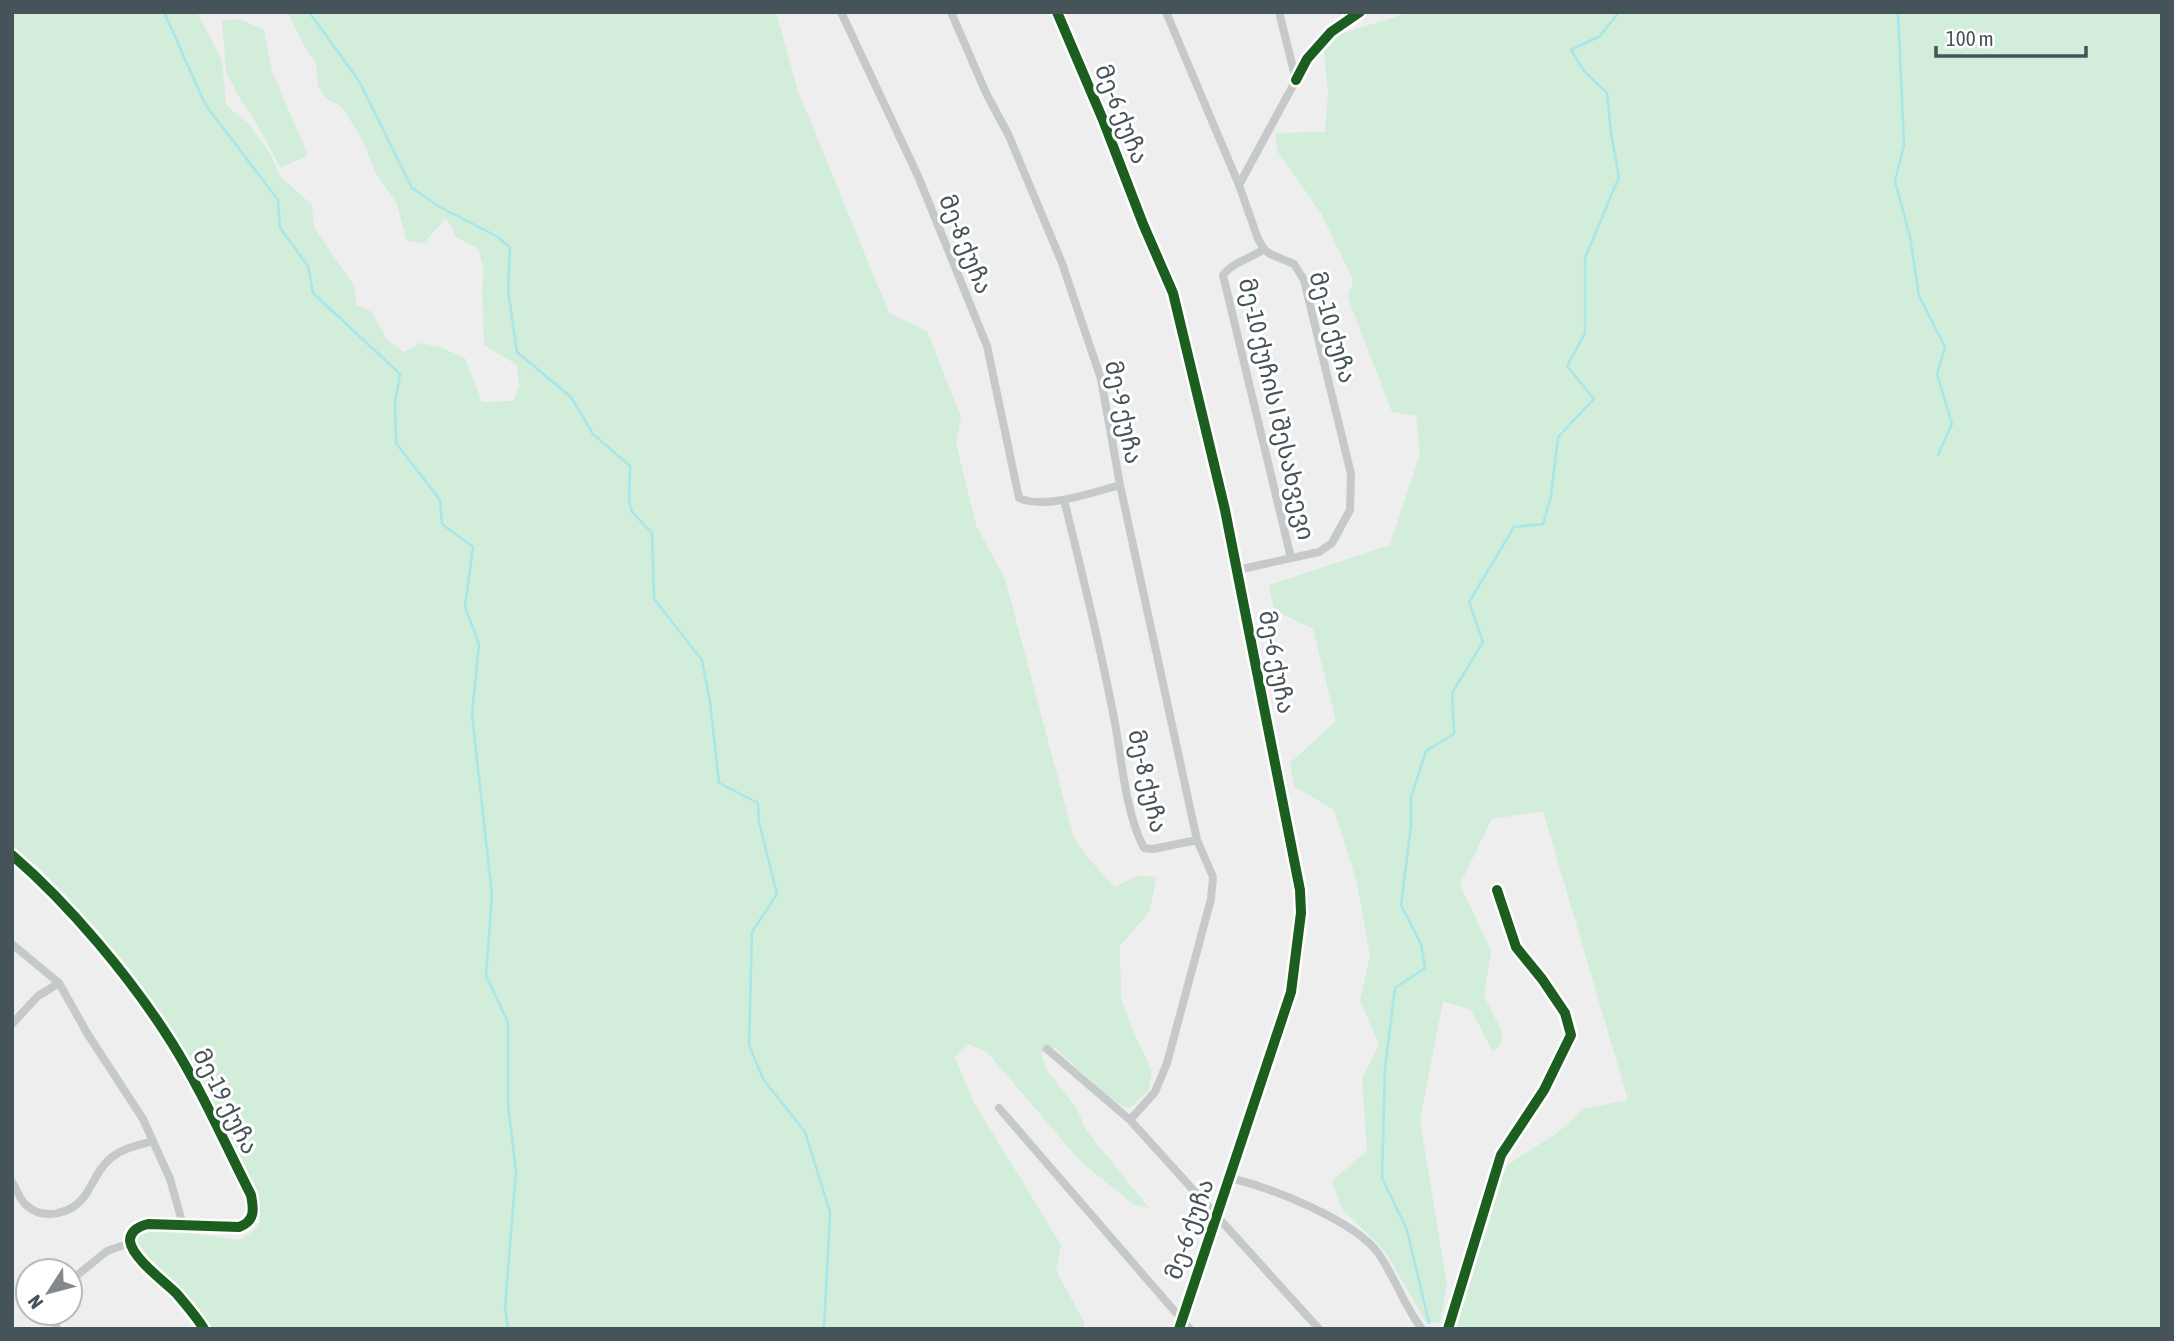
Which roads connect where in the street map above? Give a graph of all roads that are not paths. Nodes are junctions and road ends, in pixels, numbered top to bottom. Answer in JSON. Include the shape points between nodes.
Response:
{"nodes":[{"id":1,"x":841,"y":12,"type":"edge"},
{"id":2,"x":951,"y":12,"type":"edge"},
{"id":3,"x":1057,"y":12,"type":"edge"},
{"id":4,"x":1166,"y":12,"type":"edge"},
{"id":5,"x":1279,"y":12,"type":"edge"},
{"id":6,"x":1360,"y":12,"type":"edge"},
{"id":7,"x":1296,"y":80,"type":"junction"},
{"id":8,"x":1239,"y":185,"type":"junction"},
{"id":9,"x":1264,"y":250,"type":"junction"},
{"id":10,"x":1120,"y":485,"type":"junction"},
{"id":11,"x":1065,"y":500,"type":"junction"},
{"id":12,"x":1290,"y":558,"type":"junction"},
{"id":13,"x":1237,"y":570,"type":"junction"},
{"id":14,"x":1197,"y":840,"type":"junction"},
{"id":15,"x":12,"y":855,"type":"edge"},
{"id":16,"x":1497,"y":890,"type":"dead end"},
{"id":17,"x":12,"y":944,"type":"edge"},
{"id":18,"x":59,"y":984,"type":"junction"},
{"id":19,"x":12,"y":1024,"type":"edge"},
{"id":20,"x":1047,"y":1049,"type":"dead end"},
{"id":21,"x":999,"y":1108,"type":"dead end"},
{"id":22,"x":1130,"y":1120,"type":"junction"},
{"id":23,"x":153,"y":1141,"type":"junction"},
{"id":24,"x":1228,"y":1178,"type":"junction"},
{"id":25,"x":12,"y":1182,"type":"edge"},
{"id":26,"x":1216,"y":1215,"type":"junction"},
{"id":27,"x":183,"y":1225,"type":"junction"},
{"id":28,"x":130,"y":1243,"type":"junction"},
{"id":29,"x":84,"y":1270,"type":"edge"},
{"id":30,"x":1181,"y":1319,"type":"junction"},
{"id":31,"x":204,"y":1329,"type":"edge"},
{"id":32,"x":1179,"y":1329,"type":"edge"},
{"id":33,"x":1190,"y":1329,"type":"edge"},
{"id":34,"x":1319,"y":1329,"type":"edge"},
{"id":35,"x":1422,"y":1329,"type":"edge"},
{"id":36,"x":1448,"y":1329,"type":"edge"}],
"edges":[{"from":1,"to":11,"type":"street","name":"მე-8 ქუჩა","via":[[918,176],[987,346],[1019,498],[1026,502]]},
{"from":2,"to":10,"type":"street","name":"მე-9 ქუჩა","via":[[1062,263],[1101,379]]},
{"from":3,"to":13,"type":"street","name":"მე-6 ქუჩა","via":[[1173,293]]},
{"from":4,"to":8,"type":"street"},
{"from":5,"to":7,"type":"street"},
{"from":6,"to":7,"type":"street","via":[[1331,32]]},
{"from":7,"to":8,"type":"street"},
{"from":8,"to":9,"type":"street"},
{"from":9,"to":12,"type":"street","name":"მე-10 ქუჩის I შესახვევი","via":[[1230,266],[1223,275]]},
{"from":9,"to":12,"type":"street","name":"მე-10 ქუჩა","via":[[1294,264],[1304,280],[1351,474],[1350,510],[1332,543],[1319,552]]},
{"from":10,"to":11,"type":"street","name":"მე-8 ქუჩა"},
{"from":10,"to":14,"type":"street","name":"მე-9 ქუჩა"},
{"from":11,"to":14,"type":"street","name":"მე-8 ქუჩა","via":[[1140,839],[1144,848],[1153,849]]},
{"from":12,"to":13,"type":"street","name":"მე-10 ქუჩა"},
{"from":13,"to":24,"type":"street","name":"მე-6 ქუჩა","via":[[1293,846],[1301,913],[1291,992]]},
{"from":14,"to":22,"type":"street","name":"მე-8 ქუჩა","via":[[1213,877],[1211,899],[1167,1063],[1155,1092]]},
{"from":15,"to":27,"type":"street","name":"მე-19 ქუჩა","via":[[37,876],[117,967],[165,1033],[251,1195],[254,1210],[246,1225],[229,1229]]},
{"from":16,"to":36,"type":"street","via":[[1516,947],[1565,1013],[1571,1035],[1544,1090],[1501,1155]]},
{"from":17,"to":18,"type":"street"},
{"from":18,"to":19,"type":"street","via":[[38,996]]},
{"from":18,"to":23,"type":"street"},
{"from":20,"to":22,"type":"street"},
{"from":21,"to":30,"type":"street"},
{"from":22,"to":26,"type":"street"},
{"from":23,"to":25,"type":"street","via":[[114,1156],[94,1177],[80,1202],[63,1213],[45,1214],[29,1208]]},
{"from":23,"to":27,"type":"street"},
{"from":24,"to":26,"type":"street","name":"მე-6 ქუჩა"},
{"from":24,"to":35,"type":"street","via":[[1304,1205],[1357,1233],[1377,1252]]},
{"from":26,"to":30,"type":"street","name":"მე-6 ქუჩა"},
{"from":26,"to":34,"type":"street"},
{"from":27,"to":28,"type":"street","name":"მე-19 ქუჩა","via":[[140,1226]]},
{"from":28,"to":29,"type":"street","via":[[107,1251]]},
{"from":28,"to":31,"type":"street"},
{"from":30,"to":32,"type":"street","name":"მე-6 ქუჩა"},
{"from":30,"to":33,"type":"street"}]}
